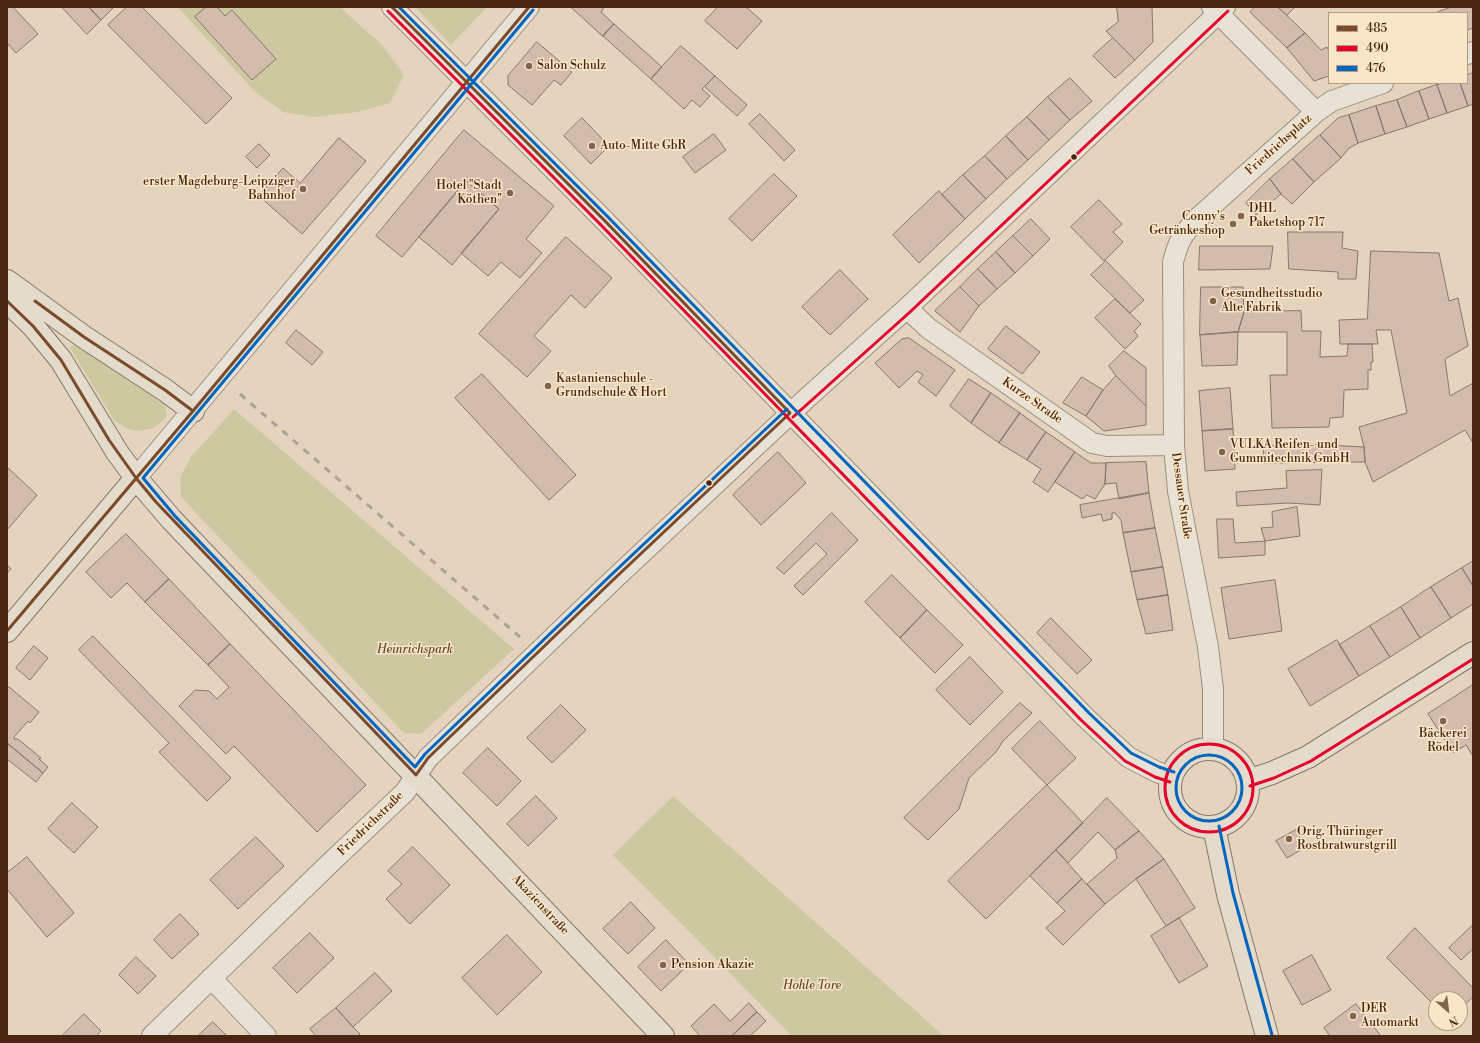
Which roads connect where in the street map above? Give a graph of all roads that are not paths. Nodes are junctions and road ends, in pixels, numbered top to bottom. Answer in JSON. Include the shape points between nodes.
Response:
{"nodes":[{"id":1,"x":392,"y":7,"type":"edge"},
{"id":2,"x":529,"y":7,"type":"edge"},
{"id":3,"x":1219,"y":9,"type":"edge"},
{"id":4,"x":466,"y":82,"type":"junction"},
{"id":5,"x":1380,"y":84,"type":"edge"},
{"id":6,"x":1316,"y":112,"type":"junction"},
{"id":7,"x":1178,"y":242,"type":"joint"},
{"id":8,"x":7,"y":281,"type":"edge"},
{"id":9,"x":7,"y":301,"type":"edge"},
{"id":10,"x":907,"y":308,"type":"junction"},
{"id":11,"x":193,"y":410,"type":"junction"},
{"id":12,"x":790,"y":413,"type":"junction"},
{"id":13,"x":1174,"y":445,"type":"junction"},
{"id":14,"x":136,"y":478,"type":"junction"},
{"id":15,"x":7,"y":631,"type":"edge"},
{"id":16,"x":1473,"y":653,"type":"edge"},
{"id":17,"x":1213,"y":749,"type":"junction"},
{"id":18,"x":416,"y":775,"type":"junction"},
{"id":19,"x":1172,"y":777,"type":"junction"},
{"id":20,"x":1248,"y":781,"type":"junction"},
{"id":21,"x":1214,"y":827,"type":"junction"},
{"id":22,"x":211,"y":978,"type":"junction"},
{"id":23,"x":152,"y":1036,"type":"edge"},
{"id":24,"x":266,"y":1036,"type":"edge"},
{"id":25,"x":663,"y":1036,"type":"edge"},
{"id":26,"x":1267,"y":1036,"type":"edge"}],
"edges":[{"from":1,"to":4,"type":"street"},
{"from":2,"to":4,"type":"street"},
{"from":3,"to":6,"type":"street","name":"Friedrichsplatz"},
{"from":3,"to":10,"type":"street","name":"Friedrichstraße"},
{"from":4,"to":11,"type":"street"},
{"from":4,"to":12,"type":"street","via":[[604,220]]},
{"from":5,"to":6,"type":"street","via":[[1332,101]]},
{"from":6,"to":7,"type":"street","name":"Friedrichsplatz","via":[[1198,218]]},
{"from":7,"to":13,"type":"street","name":"Dessauer Straße","via":[[1173,262],[1172,284]]},
{"from":8,"to":11,"type":"main road","via":[[84,337]]},
{"from":9,"to":14,"type":"main road","name":"Akazienstraße","via":[[33,326],[61,360],[105,434]]},
{"from":10,"to":12,"type":"street","name":"Friedrichstraße"},
{"from":10,"to":13,"type":"street","name":"Kurze Straße","via":[[928,328],[1092,443],[1107,446]]},
{"from":11,"to":14,"type":"street"},
{"from":12,"to":18,"type":"street","name":"Friedrichstraße","via":[[431,756]]},
{"from":12,"to":19,"type":"street","via":[[1111,742],[1128,757]]},
{"from":13,"to":17,"type":"street","name":"Dessauer Straße","via":[[1178,491],[1208,647],[1213,689]]},
{"from":14,"to":15,"type":"main road"},
{"from":14,"to":18,"type":"main road","name":"Akazienstraße","via":[[171,519]]},
{"from":16,"to":20,"type":"main road","via":[[1308,757]]},
{"from":17,"to":19,"type":"main road","via":[[1191,753],[1179,763]]},
{"from":17,"to":20,"type":"main road","via":[[1236,759],[1244,769]]},
{"from":18,"to":22,"type":"street","name":"Friedrichstraße","via":[[405,792]]},
{"from":18,"to":25,"type":"main road","name":"Akazienstraße"},
{"from":19,"to":21,"type":"main road","via":[[1170,794],[1182,816],[1193,823]]},
{"from":20,"to":21,"type":"main road","via":[[1247,799],[1241,811],[1223,825]]},
{"from":21,"to":26,"type":"main road","via":[[1228,894]]},
{"from":22,"to":23,"type":"street","name":"Friedrichstraße"},
{"from":22,"to":24,"type":"street"}]}
